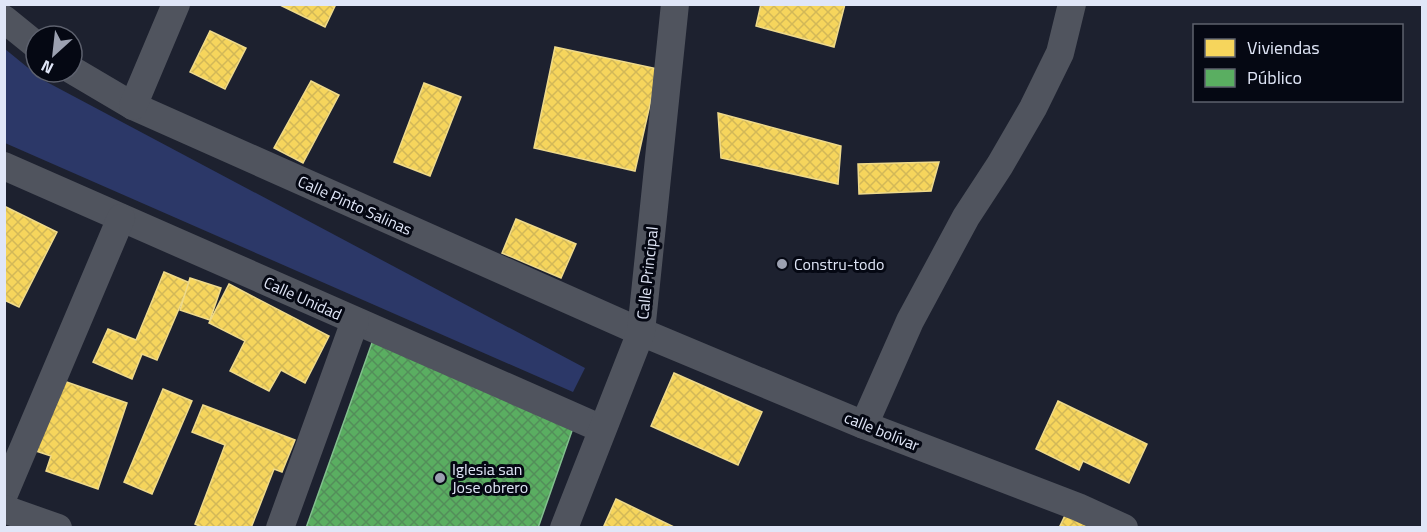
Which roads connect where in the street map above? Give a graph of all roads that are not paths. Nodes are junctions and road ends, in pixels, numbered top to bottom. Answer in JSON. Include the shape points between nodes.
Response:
{"nodes":[{"id":1,"x":176,"y":4,"type":"edge"},
{"id":2,"x":675,"y":4,"type":"edge"},
{"id":3,"x":1072,"y":4,"type":"edge"},
{"id":4,"x":4,"y":20,"type":"edge"},
{"id":5,"x":24,"y":36,"type":"edge"},
{"id":6,"x":84,"y":77,"type":"edge"},
{"id":7,"x":133,"y":106,"type":"junction"},
{"id":8,"x":4,"y":166,"type":"edge"},
{"id":9,"x":121,"y":218,"type":"junction"},
{"id":10,"x":355,"y":321,"type":"junction"},
{"id":11,"x":641,"y":332,"type":"junction"},
{"id":12,"x":864,"y":424,"type":"junction"},
{"id":13,"x":602,"y":429,"type":"junction"},
{"id":14,"x":4,"y":494,"type":"edge"},
{"id":15,"x":4,"y":509,"type":"edge"},
{"id":16,"x":58,"y":528,"type":"edge"},
{"id":17,"x":280,"y":528,"type":"edge"},
{"id":18,"x":564,"y":528,"type":"edge"},
{"id":19,"x":1124,"y":528,"type":"edge"}],
"edges":[{"from":1,"to":7,"type":"street"},
{"from":2,"to":11,"type":"street","name":"Calle Principal"},
{"from":3,"to":12,"type":"street","via":[[1060,53],[1033,108],[966,217],[910,321]]},
{"from":4,"to":5,"type":"street"},
{"from":6,"to":7,"type":"street","name":"Calle Pinto Salinas"},
{"from":7,"to":11,"type":"street","name":"Calle Pinto Salinas"},
{"from":8,"to":9,"type":"street","name":"Calle Unidad"},
{"from":9,"to":10,"type":"street","name":"Calle Unidad"},
{"from":9,"to":14,"type":"street"},
{"from":10,"to":13,"type":"street","name":"Calle Unidad"},
{"from":10,"to":17,"type":"street"},
{"from":11,"to":12,"type":"street","name":"calle bolívar"},
{"from":11,"to":13,"type":"street","name":"Calle Principal"},
{"from":12,"to":19,"type":"street","name":"calle bolívar"},
{"from":13,"to":18,"type":"street","name":"Calle Principal"},
{"from":15,"to":16,"type":"street"}]}
